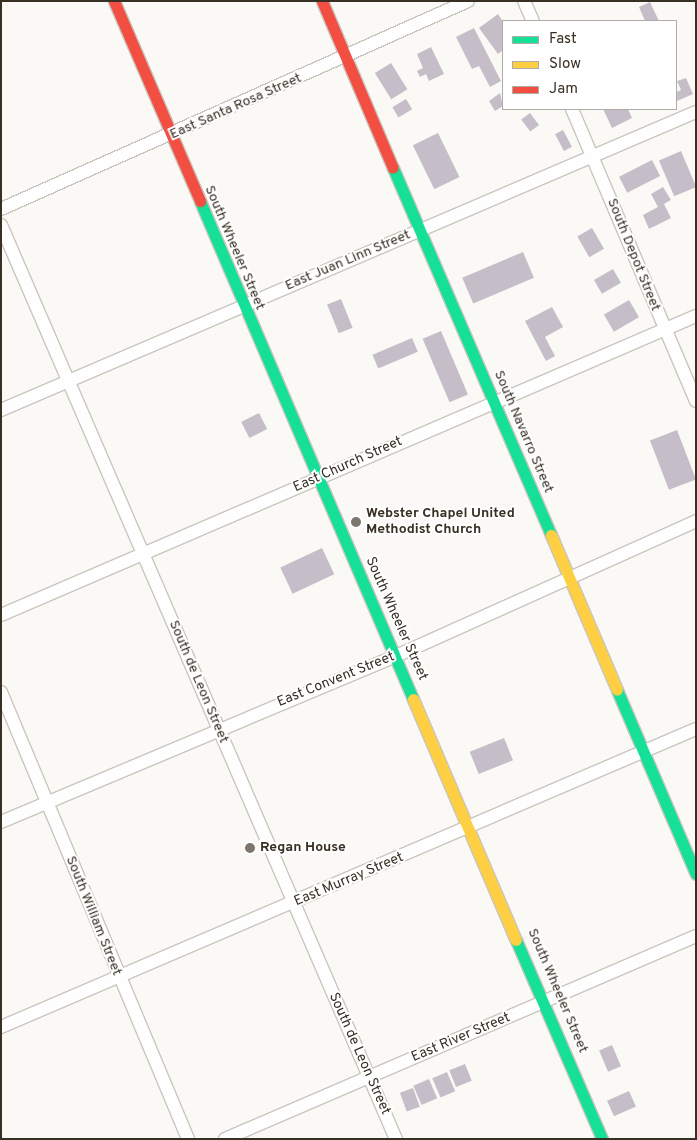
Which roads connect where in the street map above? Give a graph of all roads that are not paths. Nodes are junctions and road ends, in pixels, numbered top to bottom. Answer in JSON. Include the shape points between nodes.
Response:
{"nodes":[{"id":1,"x":114,"y":1,"type":"edge"},
{"id":2,"x":322,"y":1,"type":"edge"},
{"id":3,"x":468,"y":1,"type":"edge"},
{"id":4,"x":524,"y":1,"type":"edge"},
{"id":5,"x":533,"y":20,"type":"edge"},
{"id":6,"x":346,"y":57,"type":"junction"},
{"id":7,"x":572,"y":110,"type":"edge"},
{"id":8,"x":696,"y":112,"type":"edge"},
{"id":9,"x":170,"y":137,"type":"junction"},
{"id":10,"x":593,"y":156,"type":"junction"},
{"id":11,"x":1,"y":209,"type":"edge"},
{"id":12,"x":1,"y":225,"type":"edge"},
{"id":13,"x":420,"y":230,"type":"junction"},
{"id":14,"x":242,"y":306,"type":"junction"},
{"id":15,"x":696,"y":316,"type":"edge"},
{"id":16,"x":664,"y":330,"type":"junction"},
{"id":17,"x":70,"y":378,"type":"junction"},
{"id":18,"x":493,"y":401,"type":"junction"},
{"id":19,"x":696,"y":401,"type":"edge"},
{"id":20,"x":1,"y":410,"type":"edge"},
{"id":21,"x":318,"y":478,"type":"junction"},
{"id":22,"x":696,"y":521,"type":"edge"},
{"id":23,"x":145,"y":555,"type":"junction"},
{"id":24,"x":569,"y":577,"type":"junction"},
{"id":25,"x":1,"y":615,"type":"edge"},
{"id":26,"x":396,"y":656,"type":"junction"},
{"id":27,"x":1,"y":692,"type":"edge"},
{"id":28,"x":217,"y":730,"type":"junction"},
{"id":29,"x":696,"y":730,"type":"edge"},
{"id":30,"x":644,"y":752,"type":"junction"},
{"id":31,"x":47,"y":803,"type":"junction"},
{"id":32,"x":1,"y":822,"type":"edge"},
{"id":33,"x":470,"y":828,"type":"junction"},
{"id":34,"x":696,"y":874,"type":"edge"},
{"id":35,"x":293,"y":903,"type":"junction"},
{"id":36,"x":696,"y":936,"type":"edge"},
{"id":37,"x":118,"y":979,"type":"junction"},
{"id":38,"x":546,"y":1002,"type":"junction"},
{"id":39,"x":1,"y":1027,"type":"edge"},
{"id":40,"x":369,"y":1078,"type":"junction"},
{"id":41,"x":188,"y":1139,"type":"edge"},
{"id":42,"x":225,"y":1139,"type":"edge"},
{"id":43,"x":396,"y":1139,"type":"edge"},
{"id":44,"x":602,"y":1139,"type":"edge"}],
"edges":[{"from":1,"to":9,"type":"street","name":"South Wheeler Street"},
{"from":2,"to":6,"type":"street","name":"South Navarro Street"},
{"from":3,"to":6,"type":"street","name":"East Santa Rosa Street"},
{"from":4,"to":5,"type":"street"},
{"from":6,"to":9,"type":"street","name":"East Santa Rosa Street"},
{"from":6,"to":13,"type":"street","name":"South Navarro Street"},
{"from":7,"to":10,"type":"street","name":"South Depot Street"},
{"from":8,"to":10,"type":"street","name":"East Juan Linn Street"},
{"from":9,"to":11,"type":"street","name":"East Santa Rosa Street"},
{"from":9,"to":14,"type":"street","name":"South Wheeler Street"},
{"from":10,"to":13,"type":"street","name":"East Juan Linn Street"},
{"from":10,"to":16,"type":"street","name":"South Depot Street"},
{"from":12,"to":17,"type":"street","name":"South de Leon Street"},
{"from":13,"to":14,"type":"street","name":"East Juan Linn Street"},
{"from":13,"to":18,"type":"street","name":"South Navarro Street"},
{"from":14,"to":17,"type":"street","name":"East Juan Linn Street"},
{"from":14,"to":21,"type":"street","name":"South Wheeler Street"},
{"from":15,"to":16,"type":"street","name":"East Church Street"},
{"from":16,"to":18,"type":"street","name":"East Church Street"},
{"from":16,"to":19,"type":"street","name":"South Depot Street"},
{"from":17,"to":20,"type":"street","name":"East Juan Linn Street"},
{"from":17,"to":23,"type":"street","name":"South de Leon Street"},
{"from":18,"to":21,"type":"street","name":"East Church Street"},
{"from":18,"to":24,"type":"street","name":"South Navarro Street"},
{"from":21,"to":23,"type":"street","name":"East Church Street"},
{"from":21,"to":26,"type":"street","name":"South Wheeler Street"},
{"from":22,"to":24,"type":"street","name":"East Convent Street"},
{"from":23,"to":25,"type":"street","name":"East Church Street"},
{"from":23,"to":28,"type":"street","name":"South de Leon Street"},
{"from":24,"to":26,"type":"street","name":"East Convent Street"},
{"from":24,"to":30,"type":"street","name":"South Navarro Street"},
{"from":26,"to":28,"type":"street","name":"East Convent Street"},
{"from":26,"to":33,"type":"street","name":"South Wheeler Street"},
{"from":27,"to":31,"type":"street","name":"South William Street"},
{"from":28,"to":31,"type":"street","name":"East Convent Street"},
{"from":28,"to":35,"type":"street","name":"South de Leon Street"},
{"from":29,"to":30,"type":"street","name":"East Murray Street"},
{"from":30,"to":33,"type":"street","name":"East Murray Street"},
{"from":30,"to":34,"type":"street","name":"South Navarro Street"},
{"from":31,"to":32,"type":"street","name":"East Convent Street"},
{"from":31,"to":37,"type":"street","name":"South William Street"},
{"from":33,"to":35,"type":"street","name":"East Murray Street"},
{"from":33,"to":38,"type":"street","name":"South Wheeler Street"},
{"from":35,"to":37,"type":"street","name":"East Murray Street"},
{"from":35,"to":40,"type":"street","name":"South de Leon Street"},
{"from":36,"to":38,"type":"street","name":"East River Street"},
{"from":37,"to":39,"type":"street","name":"East Murray Street"},
{"from":37,"to":41,"type":"street","name":"South William Street"},
{"from":38,"to":40,"type":"street","name":"East River Street"},
{"from":38,"to":44,"type":"street","name":"South Wheeler Street"},
{"from":40,"to":42,"type":"street","name":"East River Street"},
{"from":40,"to":43,"type":"street","name":"South de Leon Street"}]}
